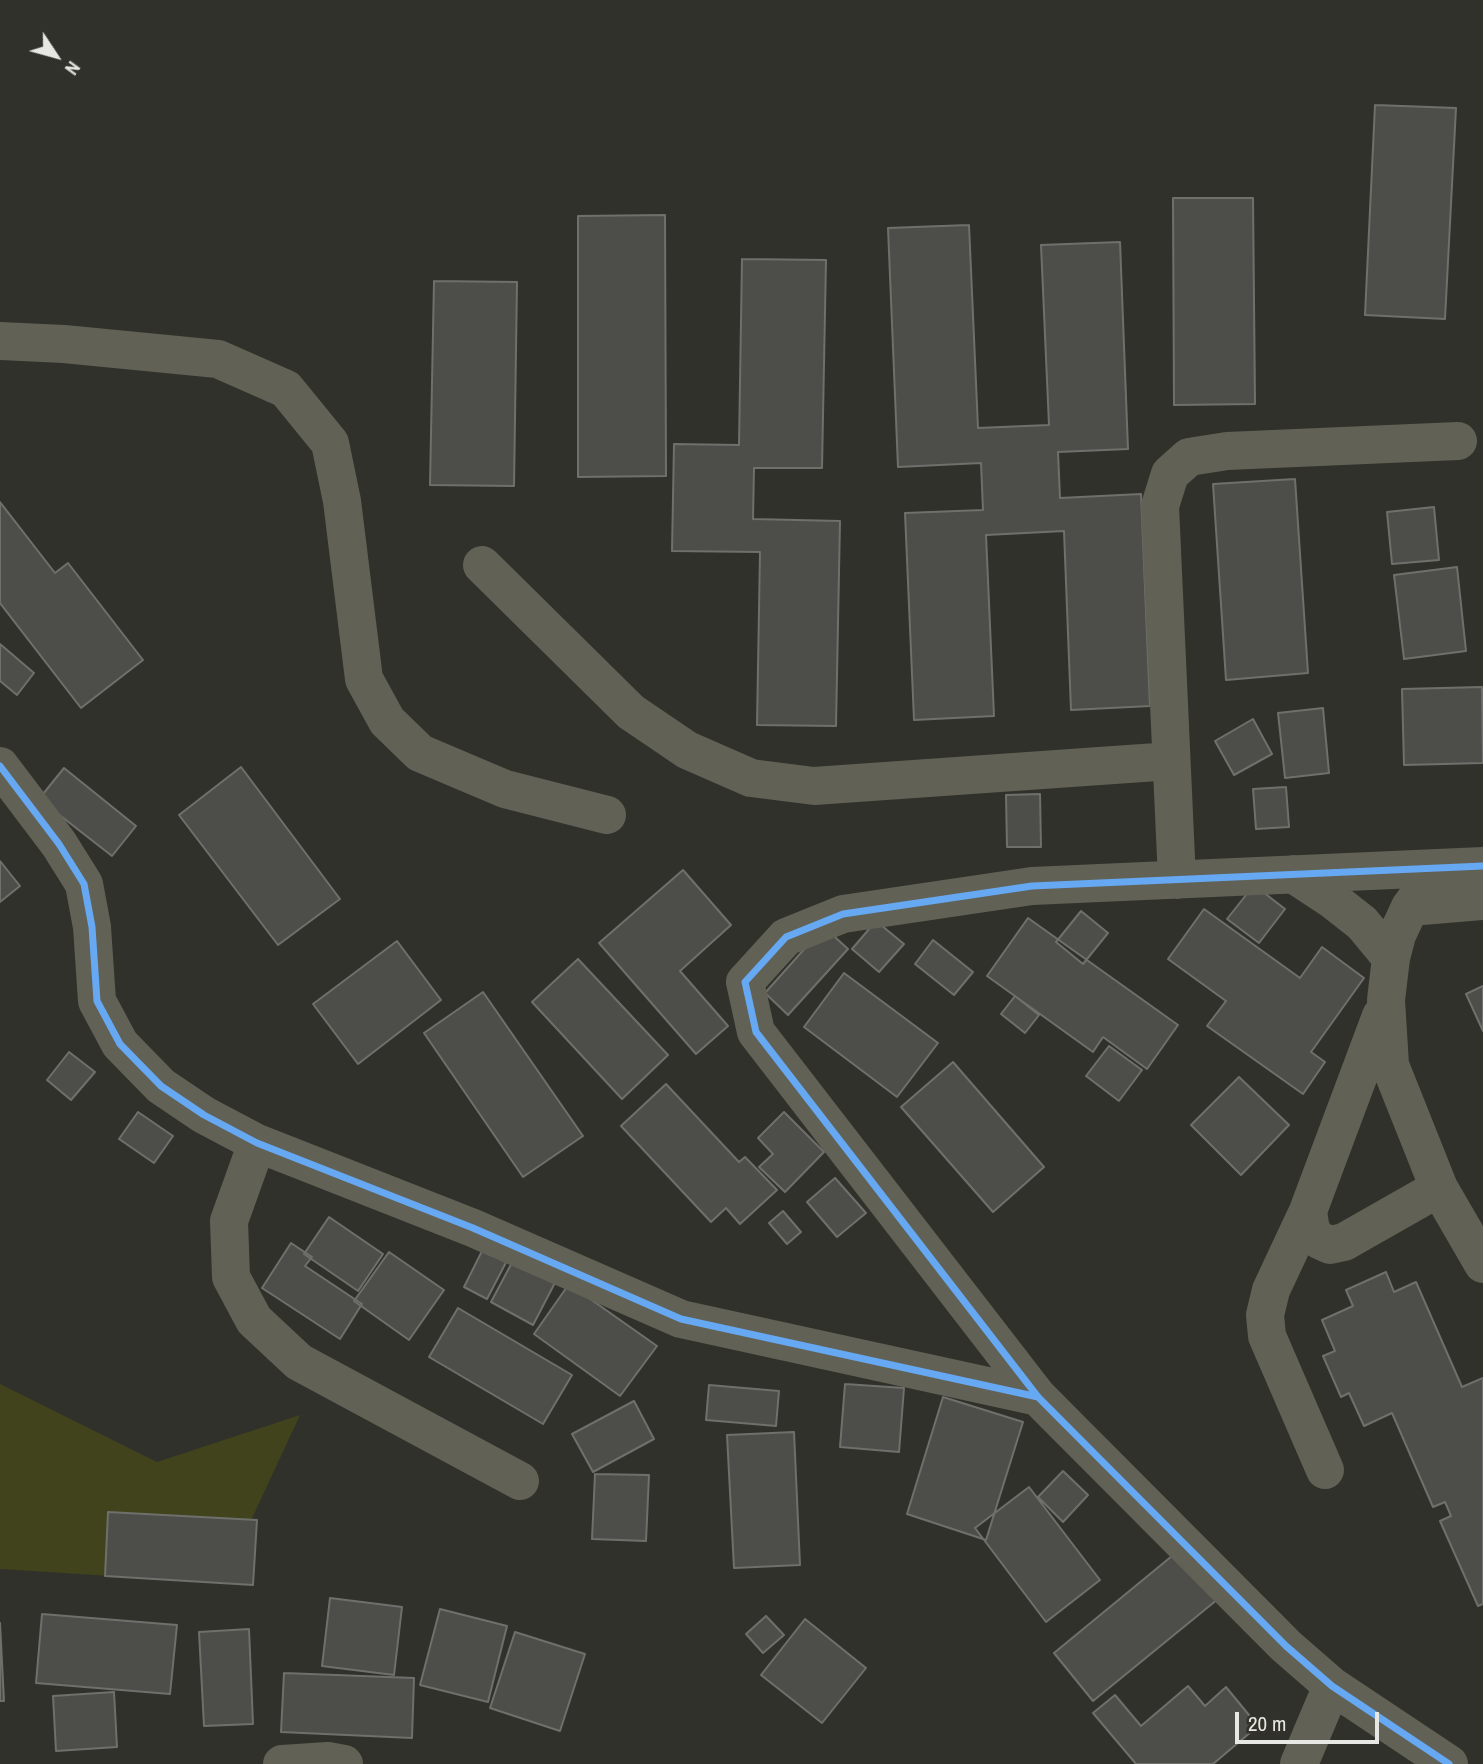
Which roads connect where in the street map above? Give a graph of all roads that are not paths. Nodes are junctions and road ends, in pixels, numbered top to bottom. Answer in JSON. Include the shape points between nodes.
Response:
{"nodes":[{"id":1,"x":0,"y":341,"type":"edge"},
{"id":2,"x":1458,"y":441,"type":"dead end"},
{"id":3,"x":482,"y":565,"type":"dead end"},
{"id":4,"x":1171,"y":761,"type":"junction"},
{"id":5,"x":0,"y":766,"type":"edge"},
{"id":6,"x":607,"y":816,"type":"dead end"},
{"id":7,"x":1466,"y":867,"type":"edge"},
{"id":8,"x":1293,"y":874,"type":"junction"},
{"id":9,"x":1177,"y":880,"type":"junction"},
{"id":10,"x":1483,"y":901,"type":"edge"},
{"id":11,"x":1410,"y":906,"type":"junction"},
{"id":12,"x":1391,"y":958,"type":"junction"},
{"id":13,"x":1387,"y":1000,"type":"junction"},
{"id":14,"x":257,"y":1143,"type":"junction"},
{"id":15,"x":1438,"y":1188,"type":"junction"},
{"id":16,"x":1308,"y":1211,"type":"junction"},
{"id":17,"x":1483,"y":1264,"type":"edge"},
{"id":18,"x":1038,"y":1397,"type":"junction"},
{"id":19,"x":1325,"y":1470,"type":"dead end"},
{"id":20,"x":520,"y":1481,"type":"dead end"},
{"id":21,"x":1332,"y":1686,"type":"junction"},
{"id":22,"x":282,"y":1764,"type":"edge"},
{"id":23,"x":344,"y":1764,"type":"edge"},
{"id":24,"x":1299,"y":1764,"type":"edge"},
{"id":25,"x":1448,"y":1764,"type":"edge"}],
"edges":[{"from":1,"to":6,"type":"street","via":[[218,359],[286,390],[330,443],[342,501],[364,678],[387,722],[420,753],[505,789]]},
{"from":2,"to":4,"type":"street","via":[[1227,451],[1189,457],[1170,474],[1160,506]]},
{"from":3,"to":4,"type":"street","via":[[631,712],[687,750],[751,778],[814,786]]},
{"from":4,"to":9,"type":"street"},
{"from":5,"to":14,"type":"street","via":[[84,884],[97,1000],[120,1044],[161,1086]]},
{"from":7,"to":8,"type":"street"},
{"from":7,"to":11,"type":"street","via":[[1427,884]]},
{"from":8,"to":9,"type":"street"},
{"from":8,"to":12,"type":"street","via":[[1362,923]]},
{"from":9,"to":18,"type":"street","via":[[1032,886],[843,914],[786,937],[745,982],[756,1032]]},
{"from":10,"to":11,"type":"street"},
{"from":11,"to":12,"type":"street"},
{"from":12,"to":13,"type":"street"},
{"from":13,"to":15,"type":"street","via":[[1390,1065]]},
{"from":13,"to":16,"type":"street"},
{"from":14,"to":18,"type":"street","via":[[473,1228],[681,1319]]},
{"from":14,"to":20,"type":"street","via":[[229,1221],[231,1277],[254,1320],[299,1362]]},
{"from":15,"to":16,"type":"street","via":[[1344,1242],[1330,1245],[1311,1231]]},
{"from":15,"to":17,"type":"street"},
{"from":16,"to":19,"type":"street","via":[[1265,1315],[1267,1336]]},
{"from":18,"to":21,"type":"street","via":[[1286,1646]]},
{"from":21,"to":24,"type":"street"},
{"from":21,"to":25,"type":"street"},
{"from":22,"to":23,"type":"street"}]}
